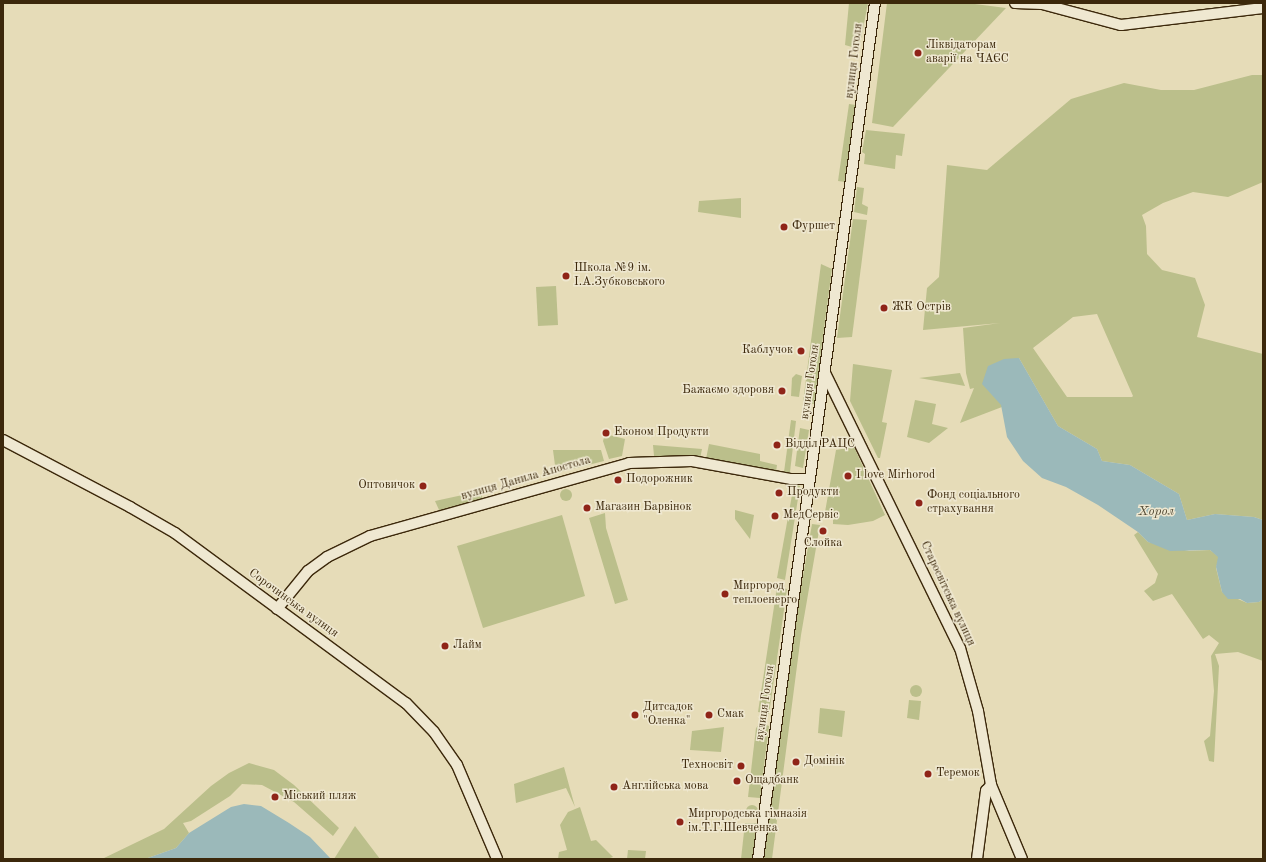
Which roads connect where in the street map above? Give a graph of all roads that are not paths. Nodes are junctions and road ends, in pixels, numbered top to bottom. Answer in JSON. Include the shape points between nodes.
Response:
{"nodes":[{"id":1,"x":875,"y":3,"type":"edge"},
{"id":2,"x":1015,"y":3,"type":"edge"},
{"id":3,"x":1263,"y":8,"type":"edge"},
{"id":4,"x":825,"y":373,"type":"junction"},
{"id":5,"x":3,"y":440,"type":"edge"},
{"id":6,"x":809,"y":479,"type":"junction"},
{"id":7,"x":277,"y":609,"type":"junction"},
{"id":8,"x":991,"y":785,"type":"junction"},
{"id":9,"x":497,"y":859,"type":"edge"},
{"id":10,"x":758,"y":859,"type":"edge"},
{"id":11,"x":977,"y":859,"type":"edge"},
{"id":12,"x":1022,"y":859,"type":"edge"}],
"edges":[{"from":1,"to":4,"type":"street","name":"вулиця Гоголя"},
{"from":2,"to":3,"type":"street","via":[[1042,4],[1121,25]]},
{"from":4,"to":6,"type":"street","name":"вулиця Гоголя"},
{"from":4,"to":8,"type":"street","name":"Старосвітська вулиця","via":[[957,642],[978,712]]},
{"from":5,"to":7,"type":"street","name":"Сорочинська вулиця","via":[[175,533]]},
{"from":6,"to":7,"type":"street","name":"вулиця Данила Апостола","via":[[790,479],[692,461],[629,463],[370,536],[327,557],[308,572]]},
{"from":6,"to":10,"type":"street","name":"вулиця Гоголя"},
{"from":7,"to":9,"type":"street","name":"Сорочинська вулиця","via":[[406,703],[434,732],[471,793]]},
{"from":8,"to":11,"type":"street","via":[[986,791]]},
{"from":8,"to":12,"type":"street","name":"Старосвітська вулиця"}]}
